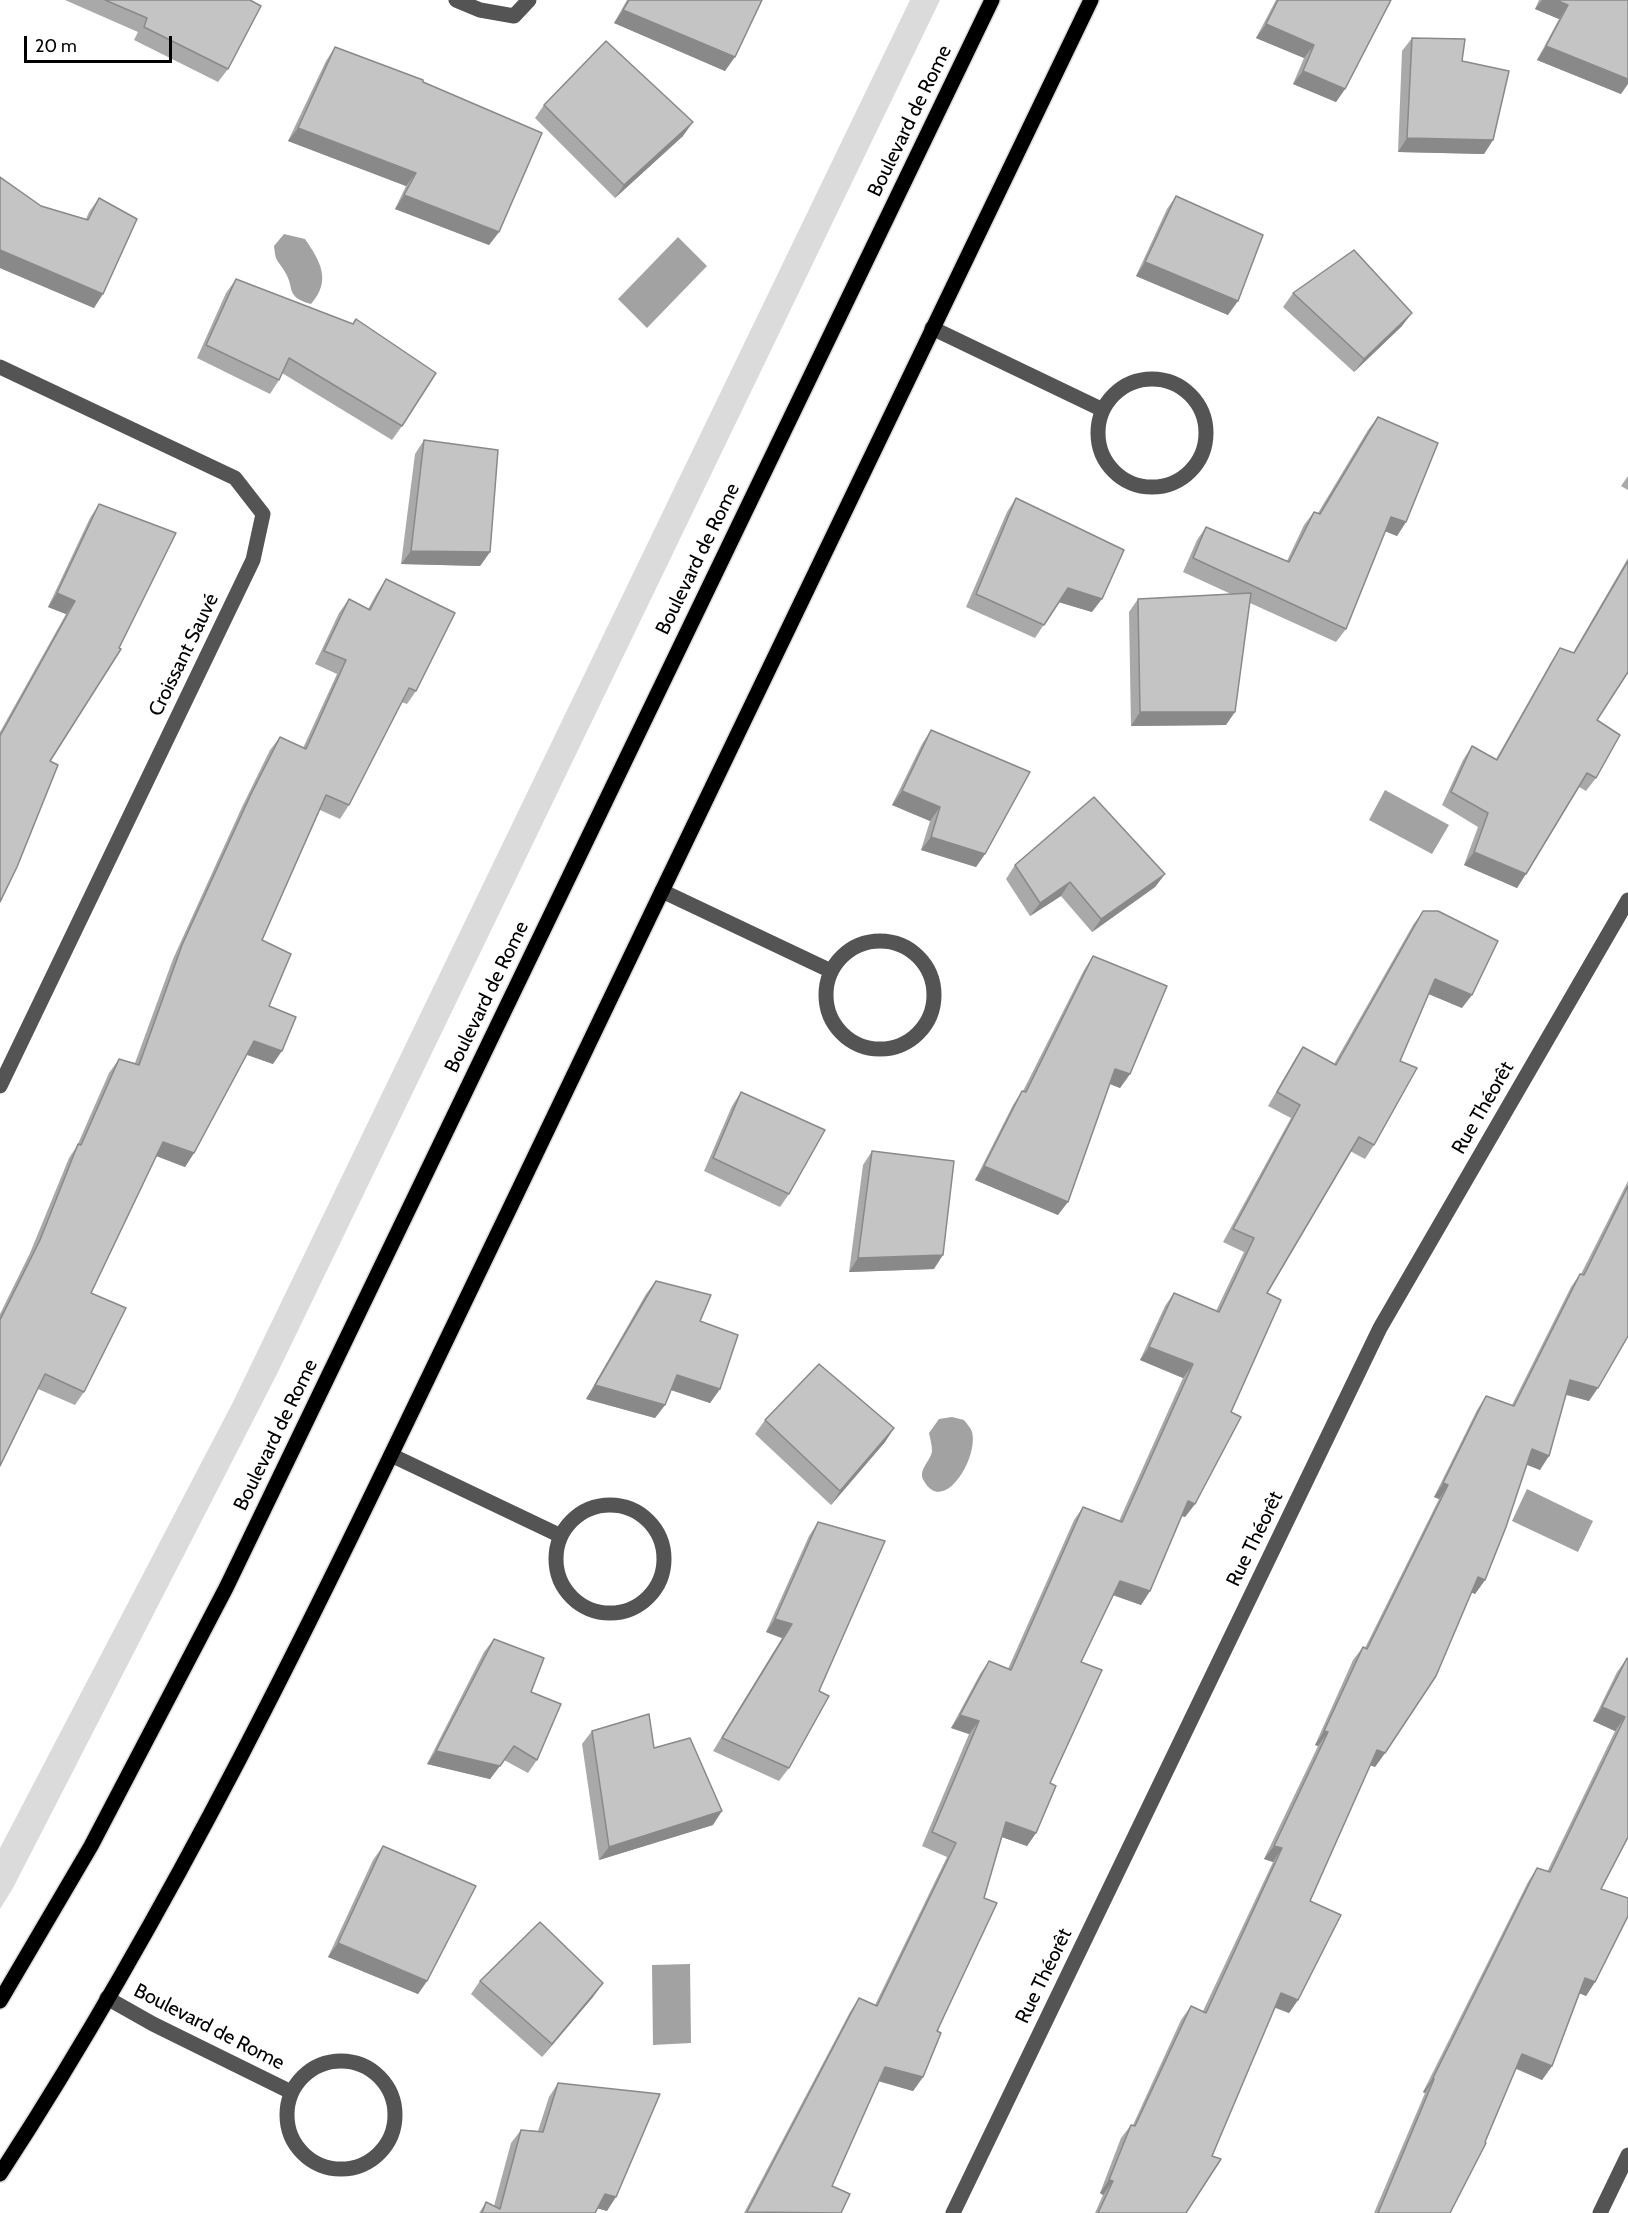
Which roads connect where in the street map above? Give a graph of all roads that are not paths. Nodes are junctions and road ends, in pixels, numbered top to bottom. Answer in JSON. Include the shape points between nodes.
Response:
{"nodes":[{"id":1,"x":456,"y":0,"type":"edge"},
{"id":2,"x":529,"y":0,"type":"edge"},
{"id":3,"x":992,"y":0,"type":"edge"},
{"id":4,"x":1090,"y":0,"type":"edge"},
{"id":5,"x":932,"y":328,"type":"junction"},
{"id":6,"x":0,"y":367,"type":"edge"},
{"id":7,"x":1103,"y":410,"type":"junction"},
{"id":8,"x":663,"y":891,"type":"junction"},
{"id":9,"x":1628,"y":900,"type":"edge"},
{"id":10,"x":831,"y":971,"type":"junction"},
{"id":11,"x":0,"y":1086,"type":"edge"},
{"id":12,"x":391,"y":1455,"type":"junction"},
{"id":13,"x":561,"y":1536,"type":"junction"},
{"id":14,"x":108,"y":1998,"type":"junction"},
{"id":15,"x":0,"y":2001,"type":"edge"},
{"id":16,"x":291,"y":2092,"type":"junction"},
{"id":17,"x":1628,"y":2155,"type":"edge"},
{"id":18,"x":0,"y":2174,"type":"edge"},
{"id":19,"x":953,"y":2213,"type":"edge"},
{"id":20,"x":1600,"y":2213,"type":"edge"}],
"edges":[{"from":1,"to":2,"type":"street","via":[[480,10],[514,16]]},
{"from":3,"to":15,"type":"main road","name":"Boulevard de Rome","via":[[226,1588],[91,1846]]},
{"from":4,"to":5,"type":"main road","name":"Boulevard de Rome"},
{"from":5,"to":7,"type":"street"},
{"from":5,"to":8,"type":"main road","name":"Boulevard de Rome"},
{"from":6,"to":11,"type":"street","name":"Croissant Sauvé","via":[[235,478],[263,514],[253,560]]},
{"from":7,"to":7,"type":"street","via":[[1098,435],[1100,448],[1113,471],[1134,485],[1147,488],[1172,484],[1200,459],[1206,423],[1196,400],[1176,384],[1153,379],[1129,384]]},
{"from":8,"to":10,"type":"street"},
{"from":8,"to":12,"type":"main road","name":"Boulevard de Rome"},
{"from":9,"to":19,"type":"street","name":"Rue Théorêt","via":[[1380,1328]]},
{"from":10,"to":10,"type":"street","via":[[826,997],[830,1016],[841,1032],[862,1046],[887,1049],[900,1045],[928,1020],[934,984],[923,962],[904,946],[880,940],[857,946],[846,952]]},
{"from":12,"to":13,"type":"street"},
{"from":12,"to":14,"type":"main road","name":"Boulevard de Rome","via":[[243,1755]]},
{"from":13,"to":13,"type":"street","via":[[556,1561],[558,1574],[566,1591],[581,1605],[605,1613],[618,1612],[641,1603],[658,1584],[664,1548],[654,1525],[634,1509],[611,1504],[593,1508],[576,1516]]},
{"from":14,"to":16,"type":"street","name":"Boulevard de Rome"},
{"from":14,"to":18,"type":"main road","name":"Boulevard de Rome"},
{"from":16,"to":16,"type":"street","name":"Boulevard de Rome","via":[[286,2117],[293,2142],[322,2166],[348,2169],[360,2165],[372,2160],[389,2140],[394,2104],[384,2081],[365,2066],[341,2060],[317,2066]]},
{"from":17,"to":20,"type":"street"}]}
